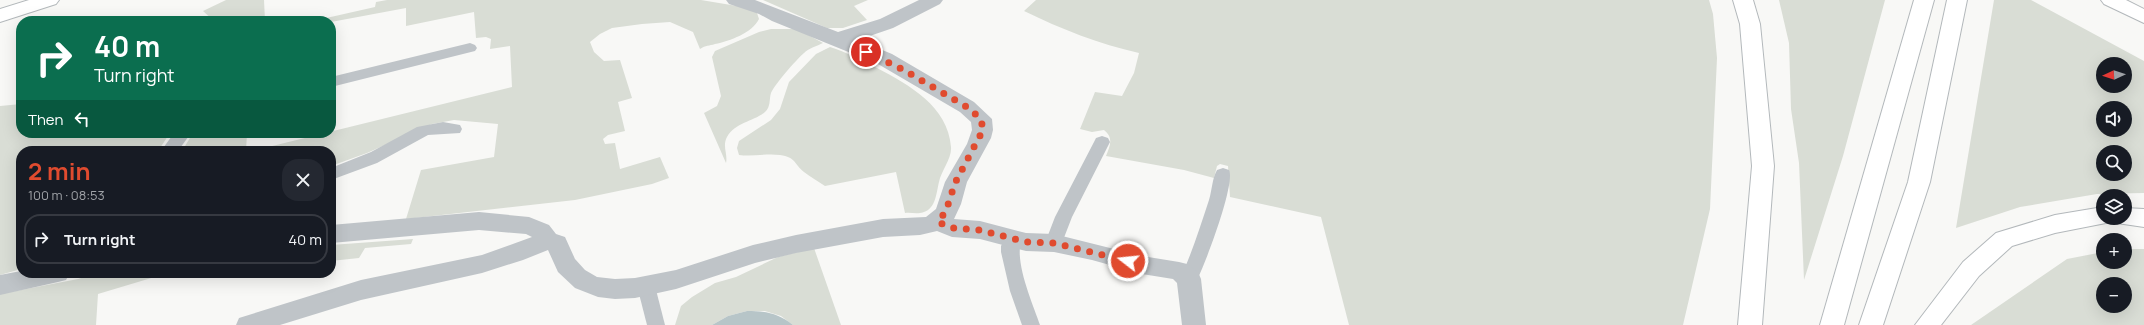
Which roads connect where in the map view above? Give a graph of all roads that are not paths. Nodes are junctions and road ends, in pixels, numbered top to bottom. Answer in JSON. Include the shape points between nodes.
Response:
{"nodes":[{"id":1,"x":4,"y":0,"type":"edge"},
{"id":2,"x":49,"y":0,"type":"edge"},
{"id":3,"x":736,"y":0,"type":"edge"},
{"id":4,"x":933,"y":0,"type":"edge"},
{"id":5,"x":1743,"y":0,"type":"edge"},
{"id":6,"x":1924,"y":0,"type":"edge"},
{"id":7,"x":1957,"y":0,"type":"edge"},
{"id":8,"x":2111,"y":0,"type":"edge"},
{"id":9,"x":0,"y":1,"type":"edge"},
{"id":10,"x":0,"y":16,"type":"edge"},
{"id":11,"x":2144,"y":17,"type":"edge"},
{"id":12,"x":837,"y":39,"type":"junction"},
{"id":13,"x":470,"y":48,"type":"dead end"},
{"id":14,"x":336,"y":81,"type":"edge"},
{"id":15,"x":454,"y":129,"type":"dead end"},
{"id":16,"x":179,"y":138,"type":"edge"},
{"id":17,"x":1102,"y":142,"type":"dead end"},
{"id":18,"x":173,"y":146,"type":"edge"},
{"id":19,"x":336,"y":172,"type":"edge"},
{"id":20,"x":1222,"y":174,"type":"dead end"},
{"id":21,"x":2096,"y":217,"type":"edge"},
{"id":22,"x":2132,"y":217,"type":"edge"},
{"id":23,"x":2144,"y":218,"type":"edge"},
{"id":24,"x":938,"y":222,"type":"junction"},
{"id":25,"x":336,"y":234,"type":"edge"},
{"id":26,"x":1014,"y":239,"type":"junction"},
{"id":27,"x":548,"y":240,"type":"junction"},
{"id":28,"x":1054,"y":243,"type":"junction"},
{"id":29,"x":34,"y":278,"type":"edge"},
{"id":30,"x":1189,"y":279,"type":"junction"},
{"id":31,"x":0,"y":285,"type":"edge"},
{"id":32,"x":646,"y":286,"type":"junction"},
{"id":33,"x":248,"y":325,"type":"edge"},
{"id":34,"x":656,"y":325,"type":"edge"},
{"id":35,"x":1030,"y":325,"type":"edge"},
{"id":36,"x":1194,"y":325,"type":"edge"},
{"id":37,"x":1750,"y":325,"type":"edge"},
{"id":38,"x":1832,"y":325,"type":"edge"},
{"id":39,"x":1871,"y":325,"type":"edge"},
{"id":40,"x":1927,"y":325,"type":"edge"}],
"edges":[{"from":1,"to":9,"type":"highway"},
{"from":2,"to":10,"type":"highway"},
{"from":3,"to":12,"type":"street"},
{"from":4,"to":12,"type":"street","via":[[918,9],[855,35]]},
{"from":5,"to":37,"type":"highway","via":[[1750,24],[1763,166]]},
{"from":6,"to":38,"type":"highway"},
{"from":7,"to":39,"type":"highway","via":[[1919,182]]},
{"from":8,"to":11,"type":"highway"},
{"from":12,"to":24,"type":"street","via":[[902,69],[967,107],[981,119],[983,130],[955,183],[946,211]]},
{"from":13,"to":14,"type":"lane"},
{"from":15,"to":19,"type":"lane","via":[[446,127],[421,131],[377,156]]},
{"from":16,"to":18,"type":"lane"},
{"from":17,"to":28,"type":"lane","via":[[1058,227]]},
{"from":20,"to":30,"type":"lane","via":[[1220,190],[1199,257]]},
{"from":21,"to":40,"type":"highway","via":[[2055,224],[2004,239],[1971,269]]},
{"from":22,"to":23,"type":"highway"},
{"from":24,"to":26,"type":"street","via":[[952,228],[980,230]]},
{"from":24,"to":32,"type":"street","via":[[923,226],[890,226],[795,243],[704,272]]},
{"from":25,"to":27,"type":"street","via":[[479,221],[530,226],[541,231]]},
{"from":26,"to":28,"type":"street"},
{"from":26,"to":35,"type":"lane","via":[[1010,252]]},
{"from":27,"to":32,"type":"street","via":[[557,243],[561,258],[570,271],[584,283],[598,288]]},
{"from":27,"to":33,"type":"street","via":[[482,264],[361,290]]},
{"from":28,"to":30,"type":"street","via":[[1142,265],[1179,271]]},
{"from":29,"to":31,"type":"street"},
{"from":30,"to":36,"type":"street"},
{"from":32,"to":34,"type":"lane"}]}
